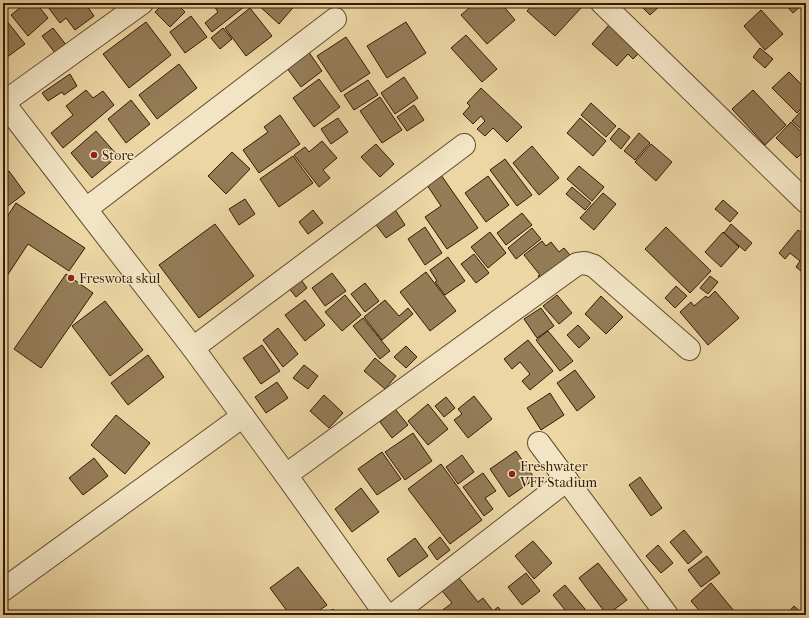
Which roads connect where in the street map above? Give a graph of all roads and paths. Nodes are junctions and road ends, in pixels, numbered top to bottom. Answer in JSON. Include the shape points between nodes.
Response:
{"nodes":[{"id":1,"x":142,"y":3,"type":"edge"},
{"id":2,"x":602,"y":3,"type":"edge"},
{"id":3,"x":335,"y":19,"type":"dead end"},
{"id":4,"x":3,"y":103,"type":"edge"},
{"id":5,"x":464,"y":145,"type":"dead end"},
{"id":6,"x":806,"y":202,"type":"edge"},
{"id":7,"x":86,"y":209,"type":"junction"},
{"id":8,"x":193,"y":348,"type":"junction"},
{"id":9,"x":689,"y":349,"type":"dead end"},
{"id":10,"x":243,"y":416,"type":"junction"},
{"id":11,"x":539,"y":443,"type":"dead end"},
{"id":12,"x":286,"y":475,"type":"junction"},
{"id":13,"x":567,"y":480,"type":"junction"},
{"id":14,"x":3,"y":590,"type":"edge"},
{"id":15,"x":658,"y":612,"type":"edge"},
{"id":16,"x":386,"y":615,"type":"edge"},
{"id":17,"x":393,"y":615,"type":"edge"}],
"edges":[{"from":1,"to":4,"type":"street"},
{"from":2,"to":6,"type":"street"},
{"from":3,"to":7,"type":"street"},
{"from":4,"to":7,"type":"street"},
{"from":5,"to":8,"type":"street"},
{"from":7,"to":8,"type":"street"},
{"from":8,"to":10,"type":"street"},
{"from":9,"to":12,"type":"street","via":[[594,266],[577,264]]},
{"from":10,"to":12,"type":"street"},
{"from":10,"to":14,"type":"street"},
{"from":11,"to":13,"type":"street"},
{"from":12,"to":16,"type":"street"},
{"from":13,"to":15,"type":"street"},
{"from":13,"to":17,"type":"street"}]}
